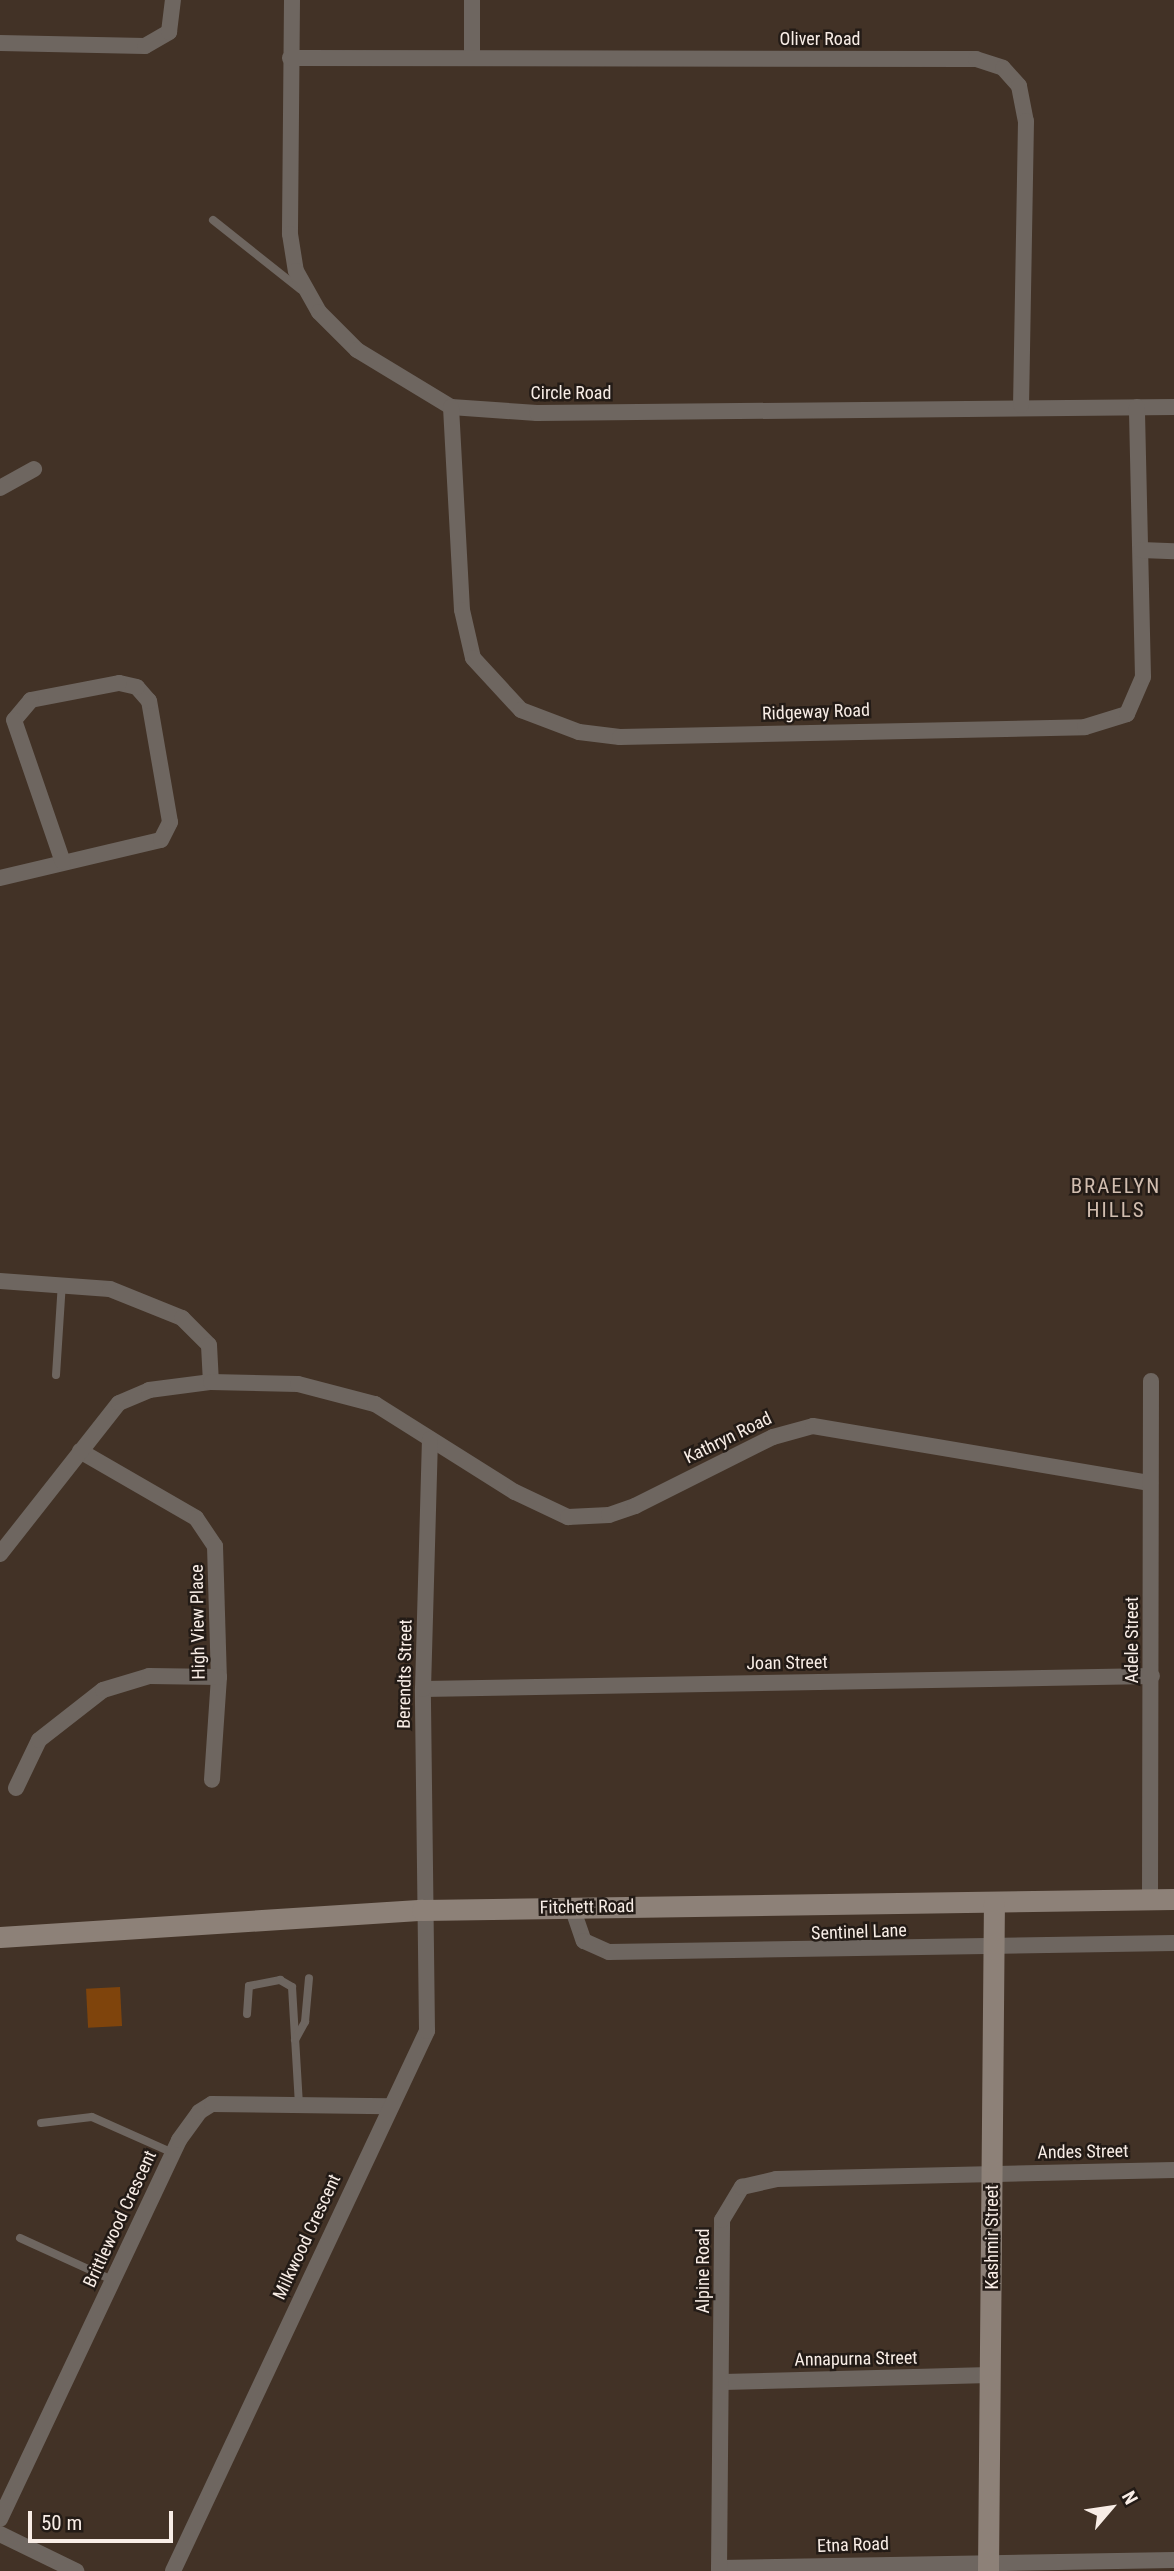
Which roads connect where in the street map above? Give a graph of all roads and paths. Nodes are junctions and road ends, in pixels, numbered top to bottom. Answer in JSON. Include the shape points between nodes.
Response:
{"nodes":[{"id":1,"x":173,"y":0,"type":"edge"},
{"id":2,"x":292,"y":0,"type":"edge"},
{"id":3,"x":472,"y":0,"type":"edge"},
{"id":4,"x":0,"y":43,"type":"edge"},
{"id":5,"x":472,"y":56,"type":"junction"},
{"id":6,"x":290,"y":58,"type":"junction"},
{"id":7,"x":213,"y":220,"type":"dead end"},
{"id":8,"x":305,"y":293,"type":"junction"},
{"id":9,"x":1021,"y":405,"type":"junction"},
{"id":10,"x":452,"y":407,"type":"junction"},
{"id":11,"x":1137,"y":407,"type":"junction"},
{"id":12,"x":1174,"y":407,"type":"edge"},
{"id":13,"x":34,"y":470,"type":"dead end"},
{"id":14,"x":0,"y":488,"type":"edge"},
{"id":15,"x":1141,"y":551,"type":"junction"},
{"id":16,"x":1174,"y":551,"type":"edge"},
{"id":17,"x":63,"y":862,"type":"junction"},
{"id":18,"x":0,"y":878,"type":"edge"},
{"id":19,"x":0,"y":1281,"type":"edge"},
{"id":20,"x":62,"y":1283,"type":"junction"},
{"id":21,"x":56,"y":1375,"type":"dead end"},
{"id":22,"x":1150,"y":1381,"type":"dead end"},
{"id":23,"x":211,"y":1382,"type":"junction"},
{"id":24,"x":430,"y":1438,"type":"junction"},
{"id":25,"x":80,"y":1451,"type":"junction"},
{"id":26,"x":1150,"y":1483,"type":"junction"},
{"id":27,"x":0,"y":1554,"type":"edge"},
{"id":28,"x":1152,"y":1676,"type":"junction"},
{"id":29,"x":219,"y":1677,"type":"junction"},
{"id":30,"x":424,"y":1689,"type":"junction"},
{"id":31,"x":212,"y":1780,"type":"dead end"},
{"id":32,"x":16,"y":1788,"type":"dead end"},
{"id":33,"x":1150,"y":1899,"type":"junction"},
{"id":34,"x":1174,"y":1899,"type":"edge"},
{"id":35,"x":994,"y":1903,"type":"junction"},
{"id":36,"x":572,"y":1907,"type":"junction"},
{"id":37,"x":422,"y":1910,"type":"junction"},
{"id":38,"x":0,"y":1937,"type":"edge"},
{"id":39,"x":1174,"y":1943,"type":"edge"},
{"id":40,"x":994,"y":1945,"type":"junction"},
{"id":41,"x":309,"y":1978,"type":"dead end"},
{"id":42,"x":247,"y":2014,"type":"dead end"},
{"id":43,"x":295,"y":2040,"type":"junction"},
{"id":44,"x":299,"y":2105,"type":"junction"},
{"id":45,"x":388,"y":2106,"type":"junction"},
{"id":46,"x":41,"y":2123,"type":"dead end"},
{"id":47,"x":173,"y":2152,"type":"junction"},
{"id":48,"x":1174,"y":2170,"type":"edge"},
{"id":49,"x":992,"y":2172,"type":"junction"},
{"id":50,"x":20,"y":2238,"type":"dead end"},
{"id":51,"x":112,"y":2280,"type":"junction"},
{"id":52,"x":990,"y":2375,"type":"junction"},
{"id":53,"x":723,"y":2382,"type":"junction"},
{"id":54,"x":0,"y":2519,"type":"edge"},
{"id":55,"x":0,"y":2534,"type":"edge"},
{"id":56,"x":1174,"y":2560,"type":"edge"},
{"id":57,"x":988,"y":2565,"type":"edge"},
{"id":58,"x":719,"y":2570,"type":"edge"},
{"id":59,"x":76,"y":2571,"type":"edge"},
{"id":60,"x":173,"y":2571,"type":"edge"}],
"edges":[{"from":1,"to":4,"type":"street","via":[[169,32],[145,46]]},
{"from":2,"to":6,"type":"street","name":"Circle Road"},
{"from":3,"to":5,"type":"street"},
{"from":5,"to":6,"type":"street","name":"Oliver Road"},
{"from":5,"to":9,"type":"street","name":"Oliver Road","via":[[976,59],[1003,68],[1019,86],[1026,121]]},
{"from":6,"to":8,"type":"street","name":"Circle Road","via":[[290,234]]},
{"from":7,"to":8,"type":"lane"},
{"from":8,"to":10,"type":"street","name":"Circle Road","via":[[357,350]]},
{"from":9,"to":10,"type":"street","name":"Circle Road","via":[[537,413]]},
{"from":9,"to":11,"type":"street","name":"Circle Road"},
{"from":10,"to":15,"type":"street","name":"Ridgeway Road","via":[[462,610],[473,658],[521,710],[579,732],[620,737],[1105,725],[1127,714],[1140,694]]},
{"from":11,"to":12,"type":"street","name":"Circle Road"},
{"from":11,"to":15,"type":"street","name":"Ridgeway Road"},
{"from":13,"to":14,"type":"street"},
{"from":15,"to":16,"type":"street"},
{"from":17,"to":17,"type":"street","via":[[13,720],[31,699],[119,683],[137,687],[149,701],[168,831],[153,846]]},
{"from":17,"to":18,"type":"street"},
{"from":19,"to":20,"type":"street"},
{"from":20,"to":21,"type":"lane"},
{"from":20,"to":23,"type":"street","via":[[110,1289],[182,1318],[208,1345]]},
{"from":22,"to":26,"type":"street","name":"Adele Street"},
{"from":23,"to":24,"type":"street","name":"Kathryn Road","via":[[327,1390],[375,1404]]},
{"from":23,"to":25,"type":"street","name":"Kathryn Road","via":[[132,1395]]},
{"from":24,"to":26,"type":"street","name":"Kathryn Road","via":[[514,1492],[568,1517],[622,1510],[773,1437],[813,1426]]},
{"from":24,"to":30,"type":"street","name":"Berendts Street"},
{"from":25,"to":27,"type":"street","name":"Kathryn Road"},
{"from":25,"to":29,"type":"street","name":"High View Place","via":[[176,1505],[207,1530],[218,1568]]},
{"from":26,"to":28,"type":"street","name":"Adele Street"},
{"from":28,"to":30,"type":"street","name":"Joan Street"},
{"from":28,"to":33,"type":"street","name":"Adele Street"},
{"from":29,"to":31,"type":"street","name":"High View Place"},
{"from":29,"to":32,"type":"street","via":[[149,1676],[103,1690],[39,1740]]},
{"from":30,"to":37,"type":"street","name":"Berendts Street"},
{"from":33,"to":34,"type":"street","name":"Fitchett Road"},
{"from":33,"to":35,"type":"street","name":"Fitchett Road"},
{"from":35,"to":36,"type":"street","name":"Fitchett Road"},
{"from":35,"to":40,"type":"street","name":"Kashmir Street"},
{"from":36,"to":37,"type":"street","name":"Fitchett Road"},
{"from":36,"to":40,"type":"street","name":"Sentinel Lane","via":[[584,1941],[609,1952]]},
{"from":37,"to":38,"type":"street","name":"Fitchett Road"},
{"from":37,"to":45,"type":"street","name":"Milkwood Crescent","via":[[427,2031]]},
{"from":39,"to":40,"type":"street","name":"Sentinel Lane"},
{"from":40,"to":49,"type":"street","name":"Kashmir Street"},
{"from":41,"to":43,"type":"lane","via":[[305,2022]]},
{"from":42,"to":43,"type":"lane","via":[[249,1986],[288,1983]]},
{"from":43,"to":44,"type":"lane"},
{"from":44,"to":45,"type":"street","name":"Brittlewood Crescent"},
{"from":44,"to":47,"type":"street","name":"Brittlewood Crescent","via":[[212,2105],[189,2124]]},
{"from":45,"to":60,"type":"street","name":"Milkwood Crescent"},
{"from":46,"to":47,"type":"lane","via":[[92,2116]]},
{"from":47,"to":51,"type":"street","name":"Brittlewood Crescent"},
{"from":48,"to":49,"type":"street","name":"Andes Street"},
{"from":49,"to":52,"type":"street","name":"Kashmir Street"},
{"from":49,"to":53,"type":"street","name":"Alpine Road","via":[[776,2179],[742,2187],[722,2220]]},
{"from":50,"to":51,"type":"lane"},
{"from":51,"to":54,"type":"street","name":"Brittlewood Crescent"},
{"from":52,"to":53,"type":"street","name":"Annapurna Street"},
{"from":52,"to":57,"type":"street","name":"Kashmir Street"},
{"from":53,"to":58,"type":"street","name":"Alpine Road"},
{"from":55,"to":59,"type":"street"},
{"from":56,"to":57,"type":"street","name":"Etna Road"},
{"from":57,"to":58,"type":"street","name":"Etna Road"}]}
